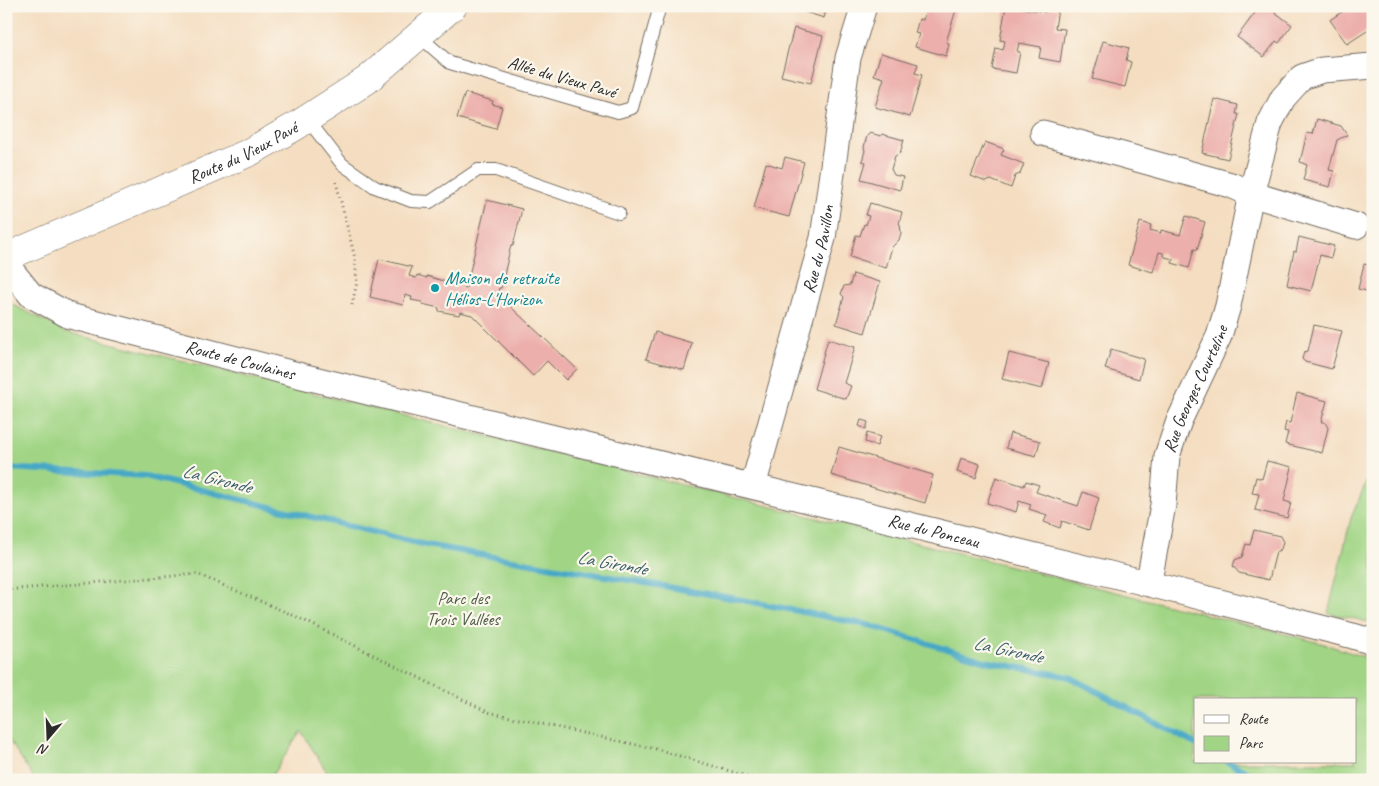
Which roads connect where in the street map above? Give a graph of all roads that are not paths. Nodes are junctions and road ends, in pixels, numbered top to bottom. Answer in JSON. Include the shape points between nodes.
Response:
{"nodes":[{"id":1,"x":453,"y":6,"type":"edge"},
{"id":2,"x":660,"y":6,"type":"edge"},
{"id":3,"x":864,"y":6,"type":"edge"},
{"id":4,"x":419,"y":36,"type":"junction"},
{"id":5,"x":1373,"y":66,"type":"edge"},
{"id":6,"x":308,"y":120,"type":"junction"},
{"id":7,"x":1043,"y":133,"type":"dead end"},
{"id":8,"x":1251,"y":194,"type":"junction"},
{"id":9,"x":619,"y":213,"type":"dead end"},
{"id":10,"x":1356,"y":226,"type":"dead end"},
{"id":11,"x":6,"y":257,"type":"edge"},
{"id":12,"x":6,"y":264,"type":"edge"},
{"id":13,"x":492,"y":422,"type":"joint"},
{"id":14,"x":753,"y":486,"type":"junction"},
{"id":15,"x":1146,"y":583,"type":"junction"},
{"id":16,"x":1373,"y":642,"type":"edge"}],
"edges":[{"from":1,"to":4,"type":"street","name":"Route du Vieux Pavé"},
{"from":2,"to":4,"type":"lane","name":"Allée du Vieux Pavé","via":[[632,108],[618,112],[450,63]]},
{"from":3,"to":14,"type":"street","name":"Rue du Pavillon","via":[[848,58],[823,238]]},
{"from":4,"to":6,"type":"street","name":"Route du Vieux Pavé","via":[[367,80]]},
{"from":5,"to":8,"type":"street","name":"Rue Georges Courteline","via":[[1322,70],[1302,77],[1283,98],[1270,123]]},
{"from":6,"to":9,"type":"lane","via":[[342,164],[375,187],[411,201],[430,202],[478,170],[496,170]]},
{"from":6,"to":11,"type":"street","name":"Route du Vieux Pavé","via":[[248,153]]},
{"from":7,"to":8,"type":"street","via":[[1231,185]]},
{"from":8,"to":10,"type":"street"},
{"from":8,"to":15,"type":"street","name":"Rue Georges Courteline","via":[[1219,336],[1178,421],[1167,456],[1163,504]]},
{"from":12,"to":13,"type":"street","name":"Route de Coulaines","via":[[31,295],[70,316]]},
{"from":13,"to":14,"type":"street","name":"Rue du Ponceau"},
{"from":14,"to":15,"type":"street","name":"Rue du Ponceau"},
{"from":15,"to":16,"type":"street","name":"Rue du Ponceau"}]}
